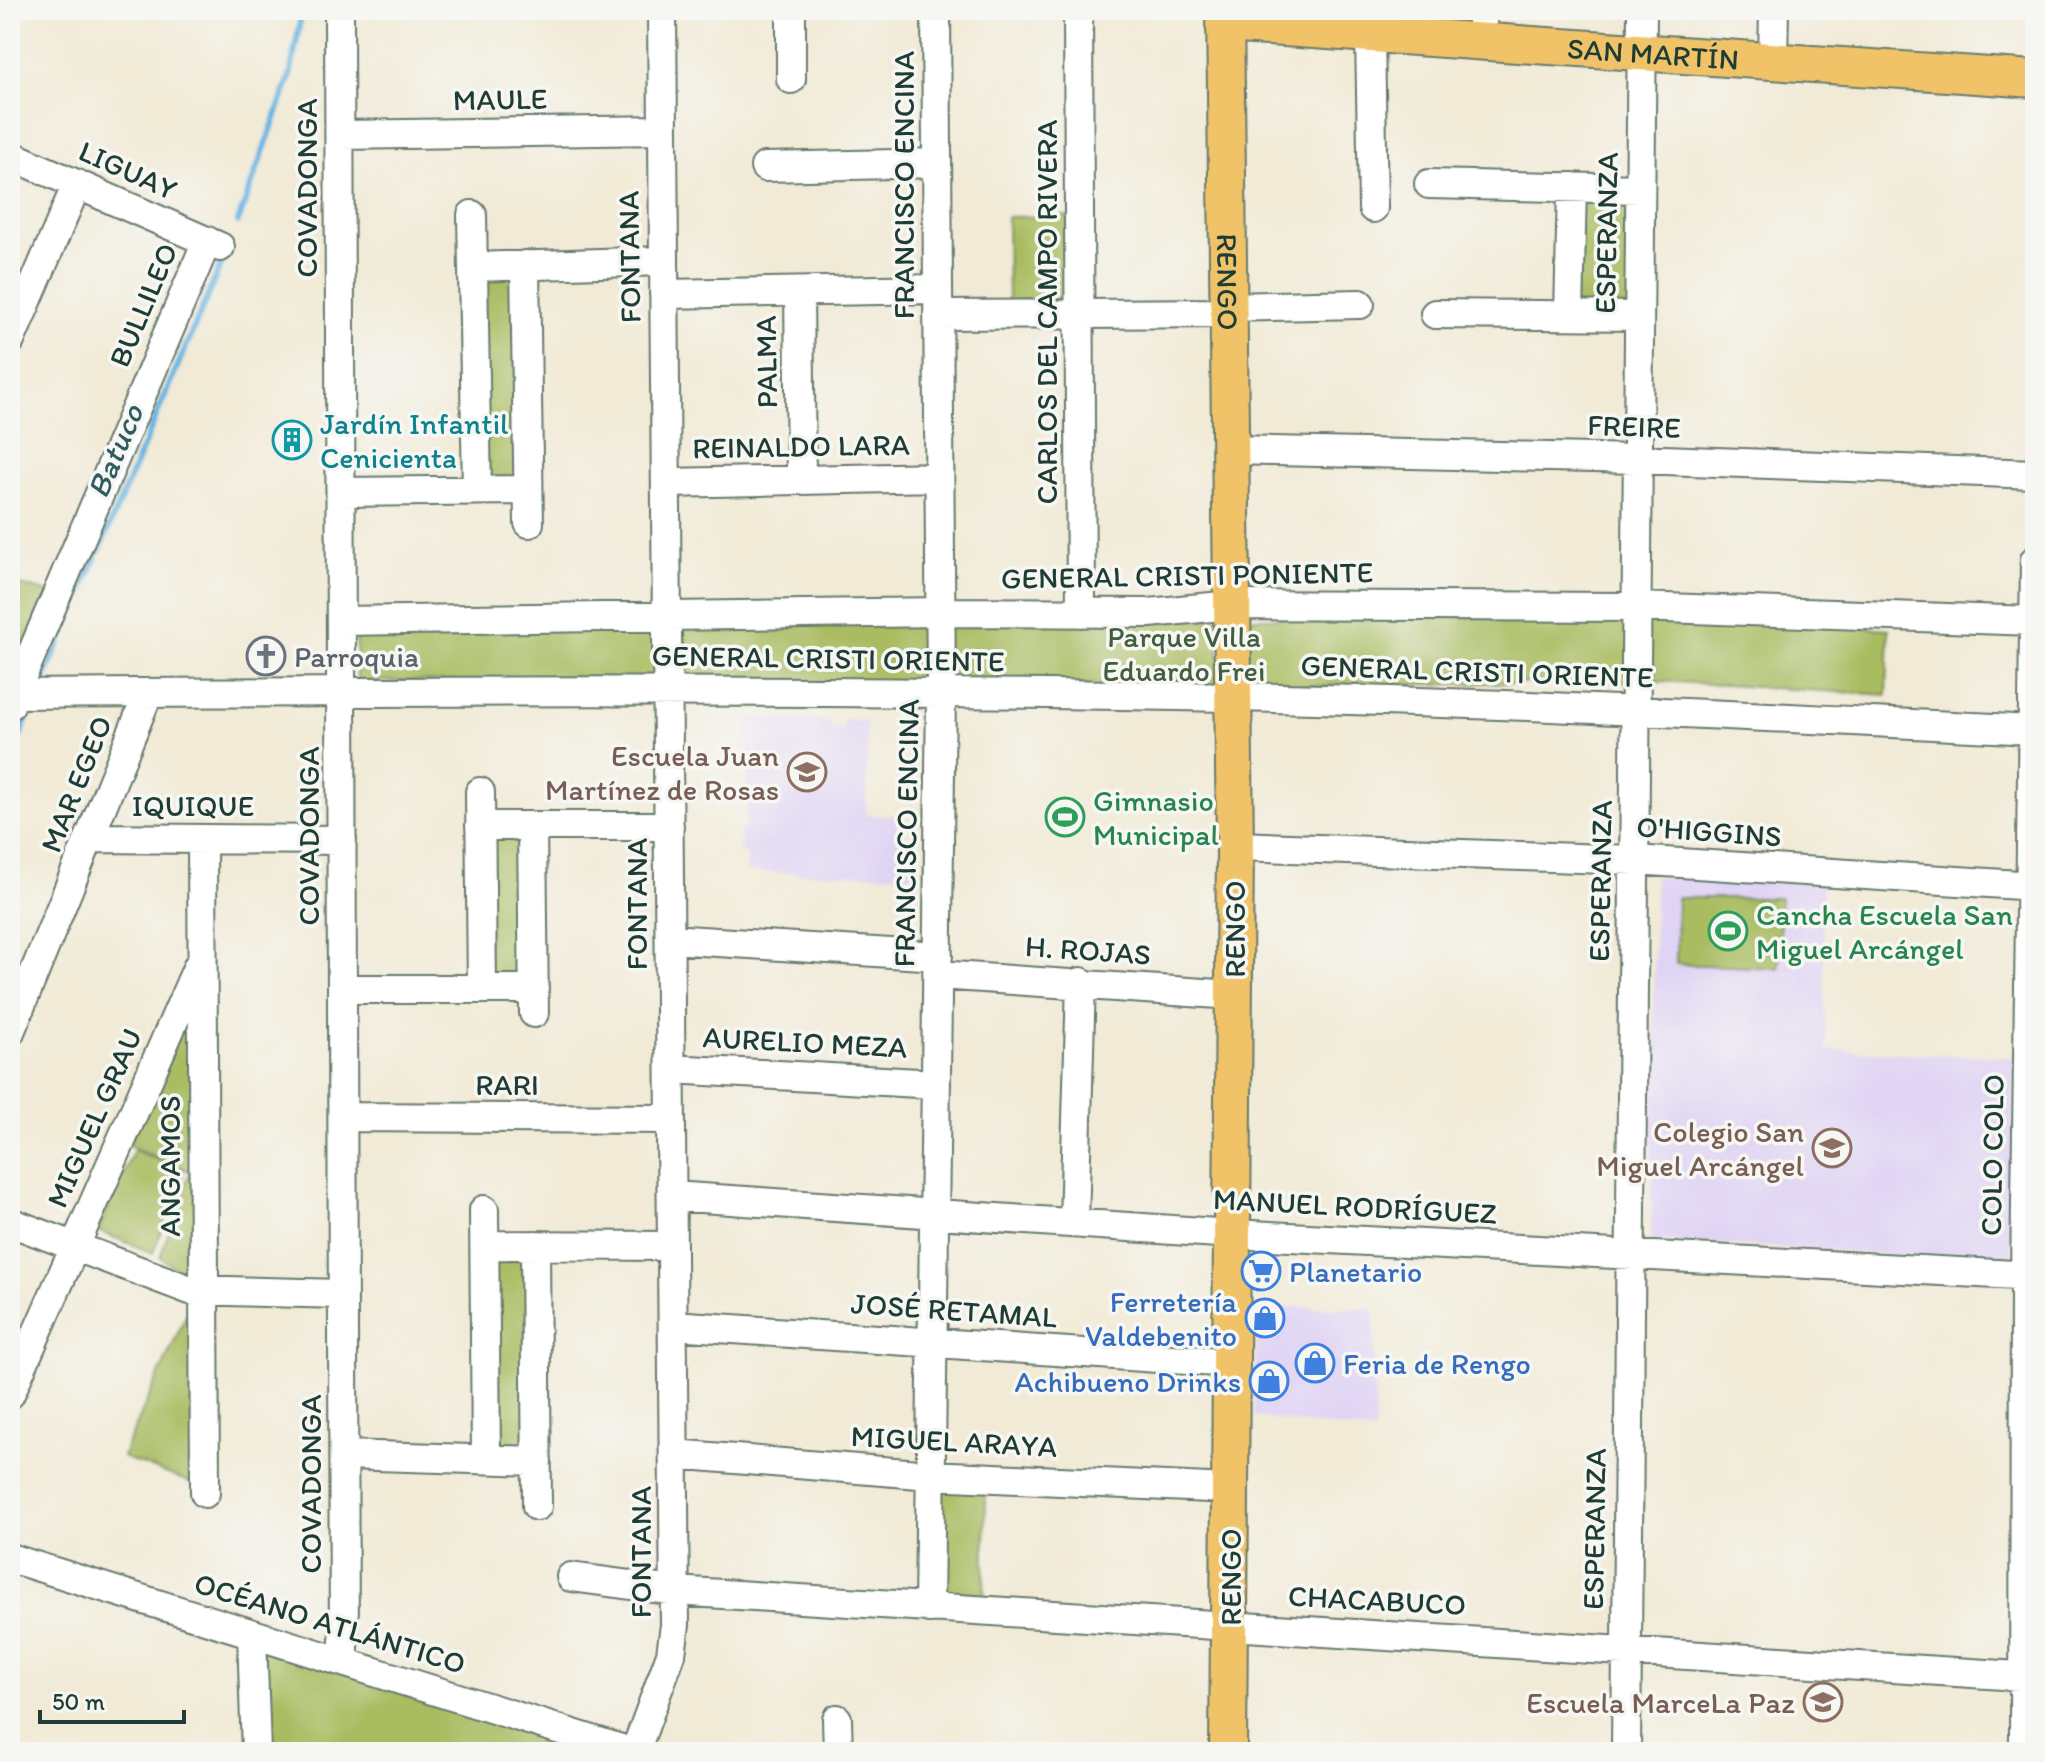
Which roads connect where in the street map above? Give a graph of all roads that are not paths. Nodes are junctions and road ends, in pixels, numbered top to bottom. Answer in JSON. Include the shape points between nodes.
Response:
{"nodes":[{"id":1,"x":339,"y":10,"type":"edge"},
{"id":2,"x":662,"y":10,"type":"edge"},
{"id":3,"x":791,"y":10,"type":"edge"},
{"id":4,"x":936,"y":10,"type":"edge"},
{"id":5,"x":1078,"y":10,"type":"edge"},
{"id":6,"x":1642,"y":10,"type":"edge"},
{"id":7,"x":1774,"y":10,"type":"edge"},
{"id":8,"x":1224,"y":17,"type":"edge"},
{"id":9,"x":1482,"y":26,"type":"edge"},
{"id":10,"x":1370,"y":34,"type":"junction"},
{"id":11,"x":1641,"y":52,"type":"junction"},
{"id":12,"x":1773,"y":61,"type":"junction"},
{"id":13,"x":791,"y":79,"type":"dead end"},
{"id":14,"x":2035,"y":79,"type":"edge"},
{"id":15,"x":662,"y":130,"type":"junction"},
{"id":16,"x":340,"y":135,"type":"junction"},
{"id":17,"x":10,"y":155,"type":"edge"},
{"id":18,"x":937,"y":163,"type":"junction"},
{"id":19,"x":765,"y":167,"type":"dead end"},
{"id":20,"x":77,"y":184,"type":"junction"},
{"id":21,"x":1429,"y":184,"type":"dead end"},
{"id":22,"x":1572,"y":187,"type":"junction"},
{"id":23,"x":1640,"y":189,"type":"junction"},
{"id":24,"x":1373,"y":208,"type":"dead end"},
{"id":25,"x":472,"y":215,"type":"dead end"},
{"id":26,"x":213,"y":244,"type":"joint"},
{"id":27,"x":663,"y":261,"type":"junction"},
{"id":28,"x":525,"y":265,"type":"junction"},
{"id":29,"x":473,"y":267,"type":"junction"},
{"id":30,"x":799,"y":292,"type":"junction"},
{"id":31,"x":664,"y":294,"type":"junction"},
{"id":32,"x":937,"y":302,"type":"junction"},
{"id":33,"x":1360,"y":304,"type":"dead end"},
{"id":34,"x":1228,"y":310,"type":"junction"},
{"id":35,"x":1080,"y":314,"type":"junction"},
{"id":36,"x":1435,"y":314,"type":"dead end"},
{"id":37,"x":1569,"y":315,"type":"junction"},
{"id":38,"x":1639,"y":316,"type":"junction"},
{"id":39,"x":10,"y":341,"type":"edge"},
{"id":40,"x":1230,"y":450,"type":"junction"},
{"id":41,"x":1638,"y":459,"type":"junction"},
{"id":42,"x":2035,"y":474,"type":"edge"},
{"id":43,"x":939,"y":477,"type":"junction"},
{"id":44,"x":801,"y":480,"type":"junction"},
{"id":45,"x":666,"y":483,"type":"junction"},
{"id":46,"x":477,"y":490,"type":"junction"},
{"id":47,"x":528,"y":490,"type":"junction"},
{"id":48,"x":341,"y":492,"type":"junction"},
{"id":49,"x":529,"y":523,"type":"dead end"},
{"id":50,"x":2035,"y":560,"type":"edge"},
{"id":51,"x":1232,"y":605,"type":"junction"},
{"id":52,"x":1636,"y":607,"type":"junction"},
{"id":53,"x":939,"y":612,"type":"junction"},
{"id":54,"x":1081,"y":613,"type":"junction"},
{"id":55,"x":667,"y":618,"type":"junction"},
{"id":56,"x":341,"y":621,"type":"junction"},
{"id":57,"x":2034,"y":621,"type":"edge"},
{"id":58,"x":668,"y":689,"type":"junction"},
{"id":59,"x":342,"y":693,"type":"junction"},
{"id":60,"x":148,"y":694,"type":"junction"},
{"id":61,"x":941,"y":694,"type":"junction"},
{"id":62,"x":1233,"y":697,"type":"junction"},
{"id":63,"x":11,"y":698,"type":"edge"},
{"id":64,"x":1636,"y":710,"type":"junction"},
{"id":65,"x":2033,"y":730,"type":"edge"},
{"id":66,"x":480,"y":792,"type":"dead end"},
{"id":67,"x":480,"y":826,"type":"junction"},
{"id":68,"x":532,"y":826,"type":"junction"},
{"id":69,"x":669,"y":826,"type":"junction"},
{"id":70,"x":92,"y":838,"type":"junction"},
{"id":71,"x":202,"y":839,"type":"junction"},
{"id":72,"x":342,"y":840,"type":"junction"},
{"id":73,"x":1235,"y":846,"type":"junction"},
{"id":74,"x":1634,"y":860,"type":"junction"},
{"id":75,"x":2032,"y":885,"type":"edge"},
{"id":76,"x":670,"y":939,"type":"junction"},
{"id":77,"x":202,"y":958,"type":"junction"},
{"id":78,"x":938,"y":966,"type":"junction"},
{"id":79,"x":1081,"y":982,"type":"junction"},
{"id":80,"x":342,"y":989,"type":"junction"},
{"id":81,"x":482,"y":989,"type":"junction"},
{"id":82,"x":1234,"y":995,"type":"junction"},
{"id":83,"x":10,"y":1032,"type":"edge"},
{"id":84,"x":671,"y":1069,"type":"junction"},
{"id":85,"x":936,"y":1084,"type":"junction"},
{"id":86,"x":343,"y":1117,"type":"junction"},
{"id":87,"x":671,"y":1119,"type":"junction"},
{"id":88,"x":672,"y":1196,"type":"junction"},
{"id":89,"x":484,"y":1210,"type":"dead end"},
{"id":90,"x":935,"y":1214,"type":"junction"},
{"id":91,"x":10,"y":1222,"type":"edge"},
{"id":92,"x":1074,"y":1223,"type":"junction"},
{"id":93,"x":1232,"y":1234,"type":"junction"},
{"id":94,"x":485,"y":1245,"type":"junction"},
{"id":95,"x":535,"y":1245,"type":"junction"},
{"id":96,"x":672,"y":1246,"type":"junction"},
{"id":97,"x":75,"y":1247,"type":"junction"},
{"id":98,"x":1631,"y":1255,"type":"junction"},
{"id":99,"x":2030,"y":1276,"type":"edge"},
{"id":100,"x":204,"y":1293,"type":"junction"},
{"id":101,"x":343,"y":1294,"type":"junction"},
{"id":102,"x":673,"y":1325,"type":"junction"},
{"id":103,"x":933,"y":1343,"type":"junction"},
{"id":104,"x":1231,"y":1363,"type":"junction"},
{"id":105,"x":10,"y":1394,"type":"edge"},
{"id":106,"x":674,"y":1454,"type":"junction"},
{"id":107,"x":344,"y":1455,"type":"junction"},
{"id":108,"x":486,"y":1459,"type":"junction"},
{"id":109,"x":537,"y":1461,"type":"junction"},
{"id":110,"x":931,"y":1475,"type":"junction"},
{"id":111,"x":1230,"y":1489,"type":"junction"},
{"id":112,"x":205,"y":1493,"type":"dead end"},
{"id":113,"x":537,"y":1506,"type":"dead end"},
{"id":114,"x":10,"y":1558,"type":"edge"},
{"id":115,"x":571,"y":1577,"type":"dead end"},
{"id":116,"x":675,"y":1591,"type":"junction"},
{"id":117,"x":929,"y":1608,"type":"junction"},
{"id":118,"x":1229,"y":1625,"type":"junction"},
{"id":119,"x":252,"y":1635,"type":"junction"},
{"id":120,"x":1627,"y":1649,"type":"junction"},
{"id":121,"x":344,"y":1662,"type":"junction"},
{"id":122,"x":2030,"y":1676,"type":"edge"},
{"id":123,"x":837,"y":1719,"type":"dead end"},
{"id":124,"x":256,"y":1752,"type":"edge"},
{"id":125,"x":633,"y":1752,"type":"edge"},
{"id":126,"x":838,"y":1752,"type":"edge"},
{"id":127,"x":1228,"y":1752,"type":"edge"},
{"id":128,"x":1626,"y":1752,"type":"edge"},
{"id":129,"x":2024,"y":1752,"type":"edge"}],
"edges":[{"from":1,"to":16,"type":"street","name":"COVADONGA"},
{"from":2,"to":15,"type":"street","name":"FONTANA"},
{"from":3,"to":13,"type":"street"},
{"from":4,"to":18,"type":"street","name":"FRANCISCO ENCINA"},
{"from":5,"to":35,"type":"street","name":"CARLOS DEL CAMPO RIVERA"},
{"from":6,"to":11,"type":"street","name":"ESPERANZA"},
{"from":7,"to":12,"type":"street"},
{"from":8,"to":10,"type":"main road","name":"SAN MARTÍN"},
{"from":8,"to":34,"type":"main road","name":"RENGO"},
{"from":9,"to":10,"type":"main road","name":"SAN MARTÍN"},
{"from":9,"to":11,"type":"main road","name":"SAN MARTÍN"},
{"from":10,"to":24,"type":"street"},
{"from":11,"to":12,"type":"main road","name":"SAN MARTÍN"},
{"from":11,"to":23,"type":"street","name":"ESPERANZA"},
{"from":12,"to":14,"type":"main road","name":"SAN MARTÍN"},
{"from":15,"to":16,"type":"street","name":"MAULE"},
{"from":15,"to":27,"type":"street","name":"FONTANA"},
{"from":16,"to":48,"type":"street","name":"COVADONGA"},
{"from":17,"to":20,"type":"street","name":"LIGUAY"},
{"from":18,"to":19,"type":"street"},
{"from":18,"to":32,"type":"street","name":"FRANCISCO ENCINA"},
{"from":20,"to":26,"type":"street","name":"LIGUAY"},
{"from":20,"to":39,"type":"street"},
{"from":21,"to":22,"type":"street"},
{"from":22,"to":23,"type":"street"},
{"from":22,"to":37,"type":"street","name":"ESPERANZA"},
{"from":23,"to":38,"type":"street","name":"ESPERANZA"},
{"from":25,"to":29,"type":"street"},
{"from":26,"to":63,"type":"street","name":"BULLILEO"},
{"from":27,"to":28,"type":"street"},
{"from":27,"to":31,"type":"street","name":"FONTANA"},
{"from":28,"to":29,"type":"street"},
{"from":28,"to":47,"type":"street"},
{"from":29,"to":46,"type":"street"},
{"from":30,"to":31,"type":"street"},
{"from":30,"to":32,"type":"street"},
{"from":30,"to":44,"type":"street","name":"PALMA"},
{"from":31,"to":45,"type":"street","name":"FONTANA"},
{"from":32,"to":35,"type":"street"},
{"from":32,"to":43,"type":"street","name":"FRANCISCO ENCINA"},
{"from":33,"to":34,"type":"street"},
{"from":34,"to":35,"type":"street"},
{"from":34,"to":40,"type":"main road","name":"RENGO"},
{"from":35,"to":54,"type":"street","name":"CARLOS DEL CAMPO RIVERA"},
{"from":36,"to":37,"type":"street"},
{"from":37,"to":38,"type":"street"},
{"from":38,"to":41,"type":"street","name":"ESPERANZA"},
{"from":40,"to":41,"type":"street","name":"FREIRE"},
{"from":40,"to":51,"type":"main road","name":"RENGO"},
{"from":41,"to":42,"type":"street","name":"FREIRE"},
{"from":41,"to":52,"type":"street","name":"ESPERANZA"},
{"from":43,"to":44,"type":"street","name":"REINALDO LARA"},
{"from":43,"to":53,"type":"street","name":"FRANCISCO ENCINA"},
{"from":44,"to":45,"type":"street","name":"REINALDO LARA"},
{"from":45,"to":55,"type":"street","name":"FONTANA"},
{"from":46,"to":47,"type":"street"},
{"from":46,"to":48,"type":"street"},
{"from":47,"to":49,"type":"street"},
{"from":48,"to":56,"type":"street","name":"COVADONGA"},
{"from":50,"to":57,"type":"street","name":"COLO COLO"},
{"from":51,"to":52,"type":"street","name":"GENERAL CRISTI PONIENTE"},
{"from":51,"to":54,"type":"street","name":"GENERAL CRISTI PONIENTE"},
{"from":51,"to":62,"type":"main road","name":"RENGO"},
{"from":52,"to":57,"type":"street","name":"GENERAL CRISTI PONIENTE"},
{"from":52,"to":64,"type":"street","name":"ESPERANZA"},
{"from":53,"to":54,"type":"street","name":"GENERAL CRISTI PONIENTE"},
{"from":53,"to":55,"type":"street","name":"GENERAL CRISTI PONIENTE"},
{"from":53,"to":61,"type":"street","name":"FRANCISCO ENCINA"},
{"from":55,"to":56,"type":"street","name":"GENERAL CRISTI PONIENTE"},
{"from":55,"to":58,"type":"street","name":"FONTANA"},
{"from":56,"to":59,"type":"street","name":"COVADONGA"},
{"from":57,"to":65,"type":"street","name":"COLO COLO"},
{"from":58,"to":59,"type":"street","name":"GENERAL CRISTI ORIENTE"},
{"from":58,"to":61,"type":"street","name":"GENERAL CRISTI ORIENTE"},
{"from":58,"to":69,"type":"street","name":"FONTANA"},
{"from":59,"to":60,"type":"street","name":"GENERAL CRISTI ORIENTE"},
{"from":59,"to":72,"type":"street","name":"COVADONGA"},
{"from":60,"to":63,"type":"street","name":"GENERAL CRISTI ORIENTE"},
{"from":60,"to":70,"type":"street","name":"MAR EGEO"},
{"from":61,"to":62,"type":"street","name":"GENERAL CRISTI ORIENTE"},
{"from":61,"to":78,"type":"street","name":"FRANCISCO ENCINA"},
{"from":62,"to":64,"type":"street","name":"GENERAL CRISTI ORIENTE"},
{"from":62,"to":73,"type":"main road","name":"RENGO"},
{"from":64,"to":65,"type":"street","name":"GENERAL CRISTI ORIENTE"},
{"from":64,"to":74,"type":"street","name":"ESPERANZA"},
{"from":65,"to":75,"type":"street","name":"COLO COLO"},
{"from":66,"to":67,"type":"street"},
{"from":67,"to":68,"type":"street"},
{"from":67,"to":81,"type":"street"},
{"from":68,"to":69,"type":"street"},
{"from":68,"to":81,"type":"street","via":[[534,1001]]},
{"from":69,"to":76,"type":"street","name":"FONTANA"},
{"from":70,"to":71,"type":"street","name":"IQUIQUE"},
{"from":70,"to":83,"type":"street","name":"MAR EGEO"},
{"from":71,"to":72,"type":"street","name":"IQUIQUE"},
{"from":71,"to":77,"type":"street","name":"ANGAMOS"},
{"from":72,"to":80,"type":"street","name":"COVADONGA"},
{"from":73,"to":74,"type":"street","name":"O'HIGGINS"},
{"from":73,"to":82,"type":"main road","name":"RENGO"},
{"from":74,"to":75,"type":"street","name":"O'HIGGINS"},
{"from":74,"to":98,"type":"street","name":"ESPERANZA"},
{"from":75,"to":99,"type":"street","name":"COLO COLO"},
{"from":76,"to":78,"type":"street","name":"H. ROJAS"},
{"from":76,"to":84,"type":"street","name":"FONTANA"},
{"from":77,"to":97,"type":"street","name":"MIGUEL GRAU"},
{"from":77,"to":100,"type":"street","name":"ANGAMOS"},
{"from":78,"to":79,"type":"street","name":"H. ROJAS"},
{"from":78,"to":85,"type":"street","name":"FRANCISCO ENCINA"},
{"from":79,"to":82,"type":"street","name":"H. ROJAS"},
{"from":79,"to":92,"type":"street"},
{"from":80,"to":81,"type":"street"},
{"from":80,"to":86,"type":"street","name":"COVADONGA"},
{"from":82,"to":93,"type":"main road","name":"RENGO"},
{"from":84,"to":85,"type":"street","name":"AURELIO MEZA"},
{"from":84,"to":87,"type":"street","name":"FONTANA"},
{"from":85,"to":90,"type":"street","name":"FRANCISCO ENCINA"},
{"from":86,"to":87,"type":"street","name":"RARI"},
{"from":86,"to":101,"type":"street","name":"COVADONGA"},
{"from":87,"to":88,"type":"street","name":"FONTANA"},
{"from":88,"to":90,"type":"street","name":"MANUEL RODRÍGUEZ"},
{"from":88,"to":96,"type":"street","name":"FONTANA"},
{"from":89,"to":94,"type":"street"},
{"from":90,"to":92,"type":"street","name":"MANUEL RODRÍGUEZ"},
{"from":90,"to":103,"type":"street","name":"FRANCISCO ENCINA"},
{"from":91,"to":97,"type":"street"},
{"from":92,"to":93,"type":"street","name":"MANUEL RODRÍGUEZ"},
{"from":93,"to":98,"type":"street","name":"MANUEL RODRÍGUEZ"},
{"from":93,"to":104,"type":"main road","name":"RENGO"},
{"from":94,"to":95,"type":"street"},
{"from":94,"to":108,"type":"street"},
{"from":95,"to":96,"type":"street"},
{"from":95,"to":109,"type":"street"},
{"from":96,"to":102,"type":"street","name":"FONTANA"},
{"from":97,"to":100,"type":"street"},
{"from":97,"to":105,"type":"street","name":"MIGUEL GRAU"},
{"from":98,"to":99,"type":"street","name":"MANUEL RODRÍGUEZ"},
{"from":98,"to":120,"type":"street","name":"ESPERANZA"},
{"from":99,"to":122,"type":"street","name":"COLO COLO"},
{"from":100,"to":101,"type":"street"},
{"from":100,"to":112,"type":"street","name":"ANGAMOS"},
{"from":101,"to":107,"type":"street","name":"COVADONGA"},
{"from":102,"to":103,"type":"street","name":"JOSÉ RETAMAL"},
{"from":102,"to":106,"type":"street","name":"FONTANA"},
{"from":103,"to":104,"type":"street","name":"JOSÉ RETAMAL"},
{"from":103,"to":110,"type":"street","name":"FRANCISCO ENCINA"},
{"from":104,"to":111,"type":"main road","name":"RENGO"},
{"from":106,"to":110,"type":"street","name":"MIGUEL ARAYA"},
{"from":106,"to":116,"type":"street","name":"FONTANA"},
{"from":107,"to":108,"type":"street"},
{"from":107,"to":121,"type":"street","name":"COVADONGA"},
{"from":108,"to":109,"type":"street"},
{"from":109,"to":113,"type":"street"},
{"from":110,"to":111,"type":"street","name":"MIGUEL ARAYA"},
{"from":110,"to":117,"type":"street","name":"FRANCISCO ENCINA"},
{"from":111,"to":118,"type":"main road","name":"RENGO"},
{"from":114,"to":119,"type":"street","name":"OCÉANO ATLÁNTICO"},
{"from":115,"to":116,"type":"street","name":"CHACABUCO"},
{"from":116,"to":117,"type":"street","name":"CHACABUCO"},
{"from":116,"to":125,"type":"street","name":"FONTANA","via":[[671,1654]]},
{"from":117,"to":118,"type":"street","name":"CHACABUCO"},
{"from":118,"to":120,"type":"street","name":"CHACABUCO"},
{"from":118,"to":127,"type":"main road","name":"RENGO"},
{"from":119,"to":121,"type":"street","name":"OCÉANO ATLÁNTICO"},
{"from":119,"to":124,"type":"street"},
{"from":120,"to":122,"type":"street","name":"CHACABUCO"},
{"from":120,"to":128,"type":"street","name":"ESPERANZA"},
{"from":121,"to":125,"type":"street","name":"OCÉANO ATLÁNTICO"},
{"from":122,"to":129,"type":"street","name":"COLO COLO"},
{"from":123,"to":126,"type":"street"}]}
